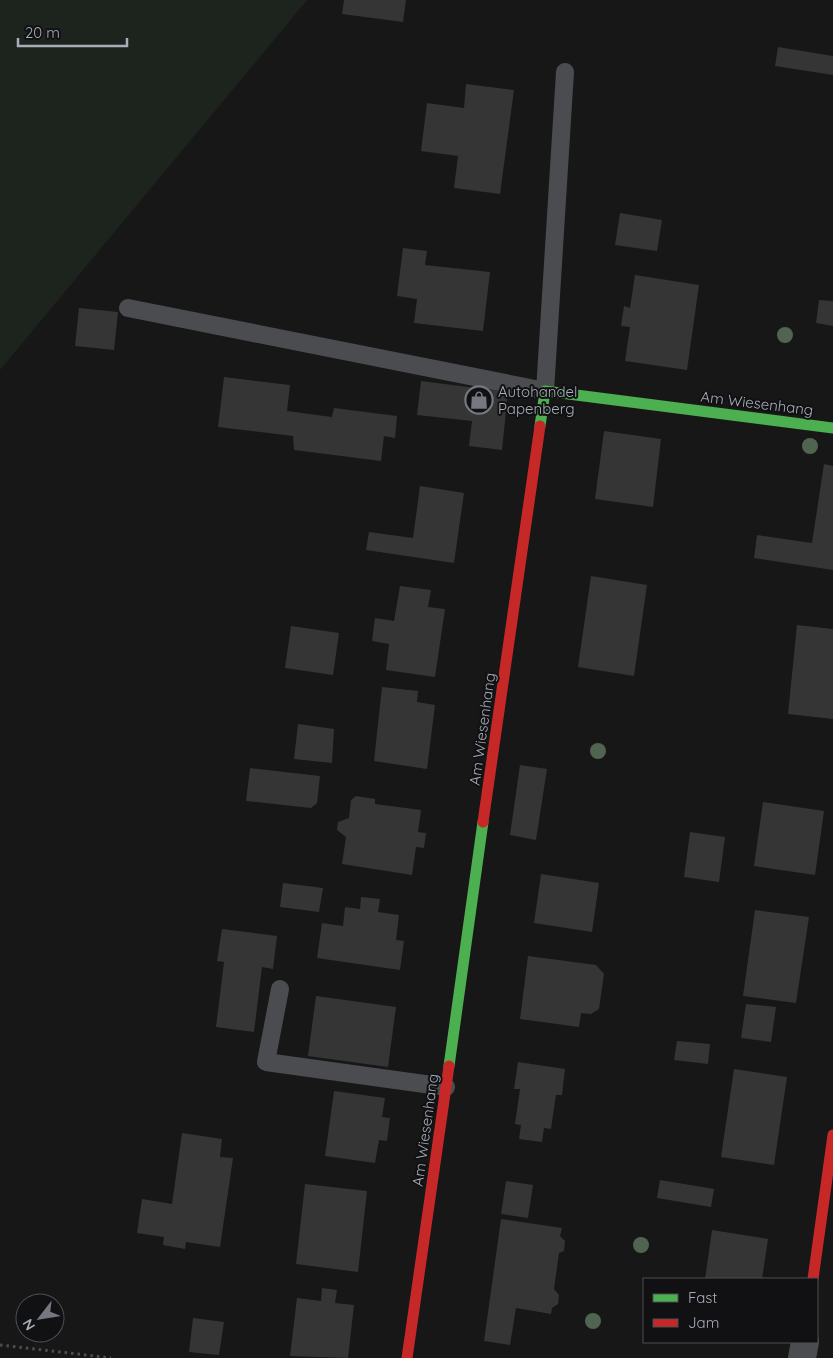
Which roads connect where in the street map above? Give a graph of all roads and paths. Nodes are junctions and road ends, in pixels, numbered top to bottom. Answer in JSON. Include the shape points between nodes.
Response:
{"nodes":[{"id":1,"x":565,"y":72,"type":"dead end"},
{"id":2,"x":128,"y":308,"type":"dead end"},
{"id":3,"x":545,"y":391,"type":"junction"},
{"id":4,"x":833,"y":428,"type":"edge"},
{"id":5,"x":280,"y":989,"type":"dead end"},
{"id":6,"x":446,"y":1087,"type":"junction"},
{"id":7,"x":833,"y":1135,"type":"edge"},
{"id":8,"x":813,"y":1278,"type":"edge"},
{"id":9,"x":805,"y":1343,"type":"edge"},
{"id":10,"x":0,"y":1345,"type":"edge"},
{"id":11,"x":110,"y":1358,"type":"edge"},
{"id":12,"x":407,"y":1358,"type":"edge"},
{"id":13,"x":802,"y":1358,"type":"edge"}],
"edges":[{"from":1,"to":3,"type":"lane"},
{"from":2,"to":3,"type":"lane"},
{"from":3,"to":4,"type":"street","name":"Am Wiesenhang"},
{"from":3,"to":6,"type":"street","name":"Am Wiesenhang"},
{"from":5,"to":6,"type":"lane","via":[[266,1062]]},
{"from":6,"to":12,"type":"street","name":"Am Wiesenhang"},
{"from":7,"to":8,"type":"street"},
{"from":9,"to":13,"type":"street"},
{"from":10,"to":11,"type":"path"}]}
